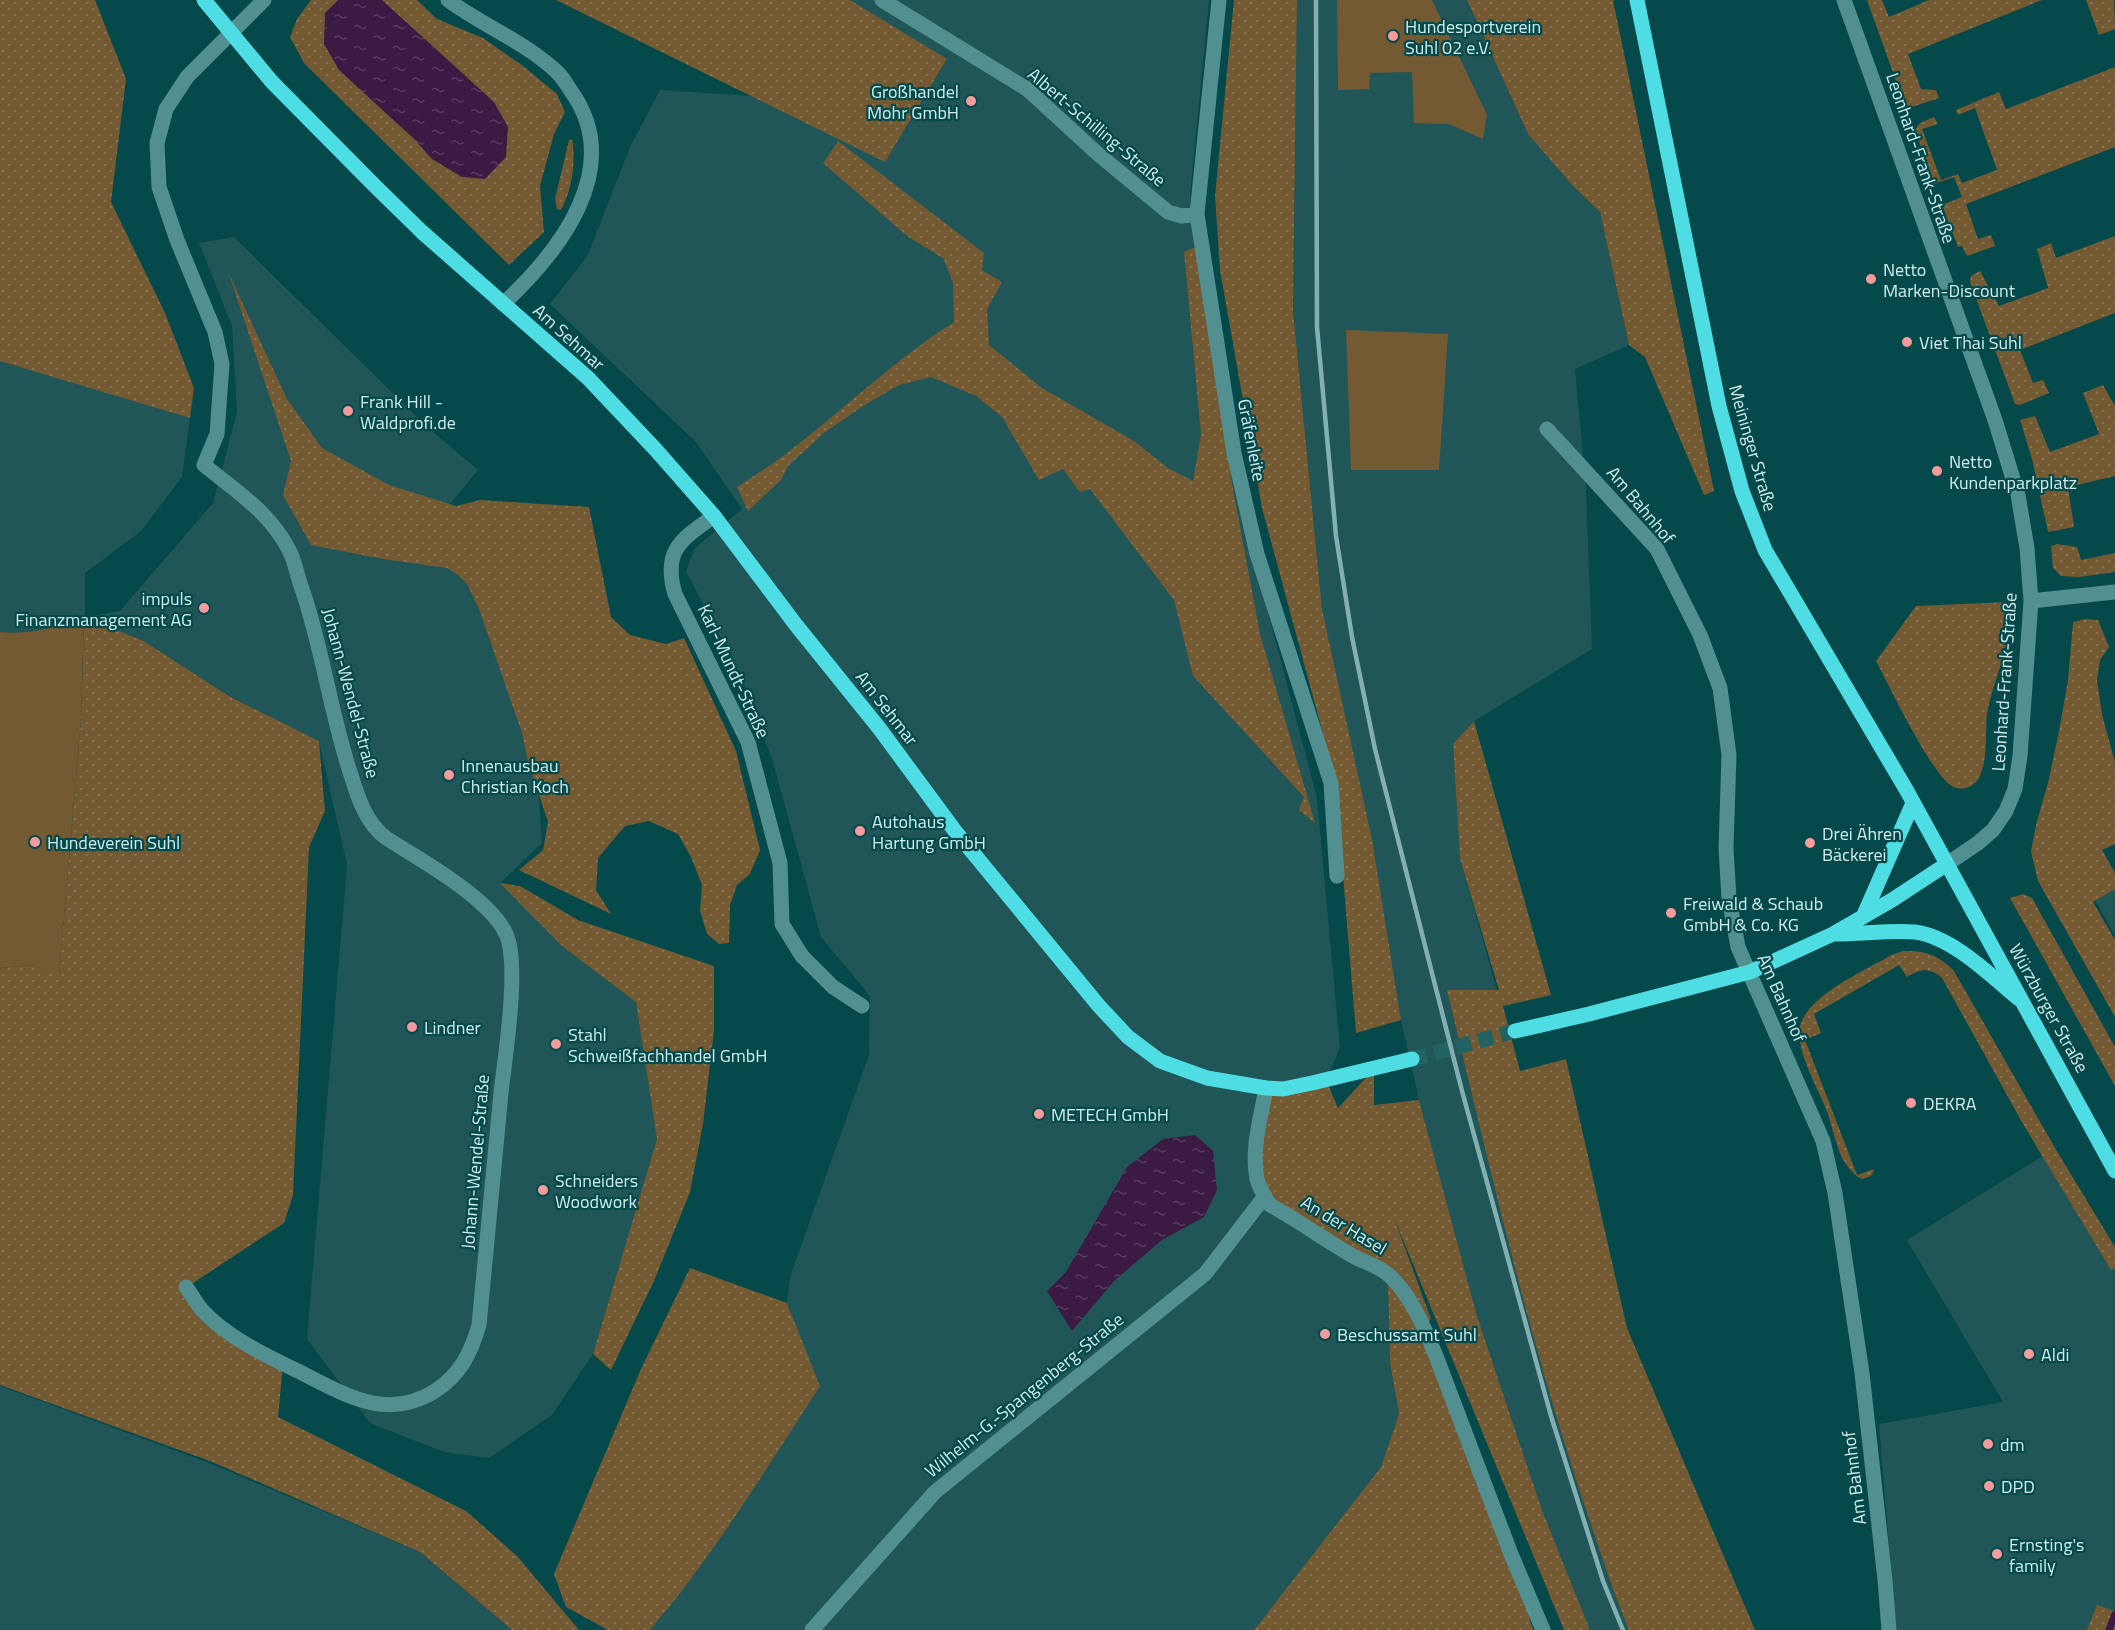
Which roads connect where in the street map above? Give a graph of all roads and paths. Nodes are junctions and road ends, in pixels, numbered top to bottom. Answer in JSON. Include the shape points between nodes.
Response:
{"nodes":[{"id":1,"x":204,"y":0,"type":"edge"},
{"id":2,"x":264,"y":0,"type":"edge"},
{"id":3,"x":448,"y":0,"type":"edge"},
{"id":4,"x":882,"y":0,"type":"edge"},
{"id":5,"x":1219,"y":0,"type":"edge"},
{"id":6,"x":1637,"y":0,"type":"edge"},
{"id":7,"x":1844,"y":0,"type":"edge"},
{"id":8,"x":231,"y":33,"type":"junction"},
{"id":9,"x":1197,"y":214,"type":"junction"},
{"id":10,"x":503,"y":304,"type":"junction"},
{"id":11,"x":1547,"y":429,"type":"dead end"},
{"id":12,"x":714,"y":516,"type":"junction"},
{"id":13,"x":2115,"y":592,"type":"edge"},
{"id":14,"x":2031,"y":601,"type":"junction"},
{"id":15,"x":1913,"y":803,"type":"junction"},
{"id":16,"x":1947,"y":864,"type":"junction"},
{"id":17,"x":1336,"y":876,"type":"dead end"},
{"id":18,"x":1863,"y":917,"type":"junction"},
{"id":19,"x":1833,"y":934,"type":"junction"},
{"id":20,"x":1750,"y":972,"type":"junction"},
{"id":21,"x":2025,"y":1003,"type":"junction"},
{"id":22,"x":862,"y":1006,"type":"dead end"},
{"id":23,"x":1515,"y":1031,"type":"tunnel mouth"},
{"id":24,"x":1412,"y":1059,"type":"tunnel mouth"},
{"id":25,"x":1266,"y":1088,"type":"junction"},
{"id":26,"x":2115,"y":1172,"type":"edge"},
{"id":27,"x":1265,"y":1196,"type":"junction"},
{"id":28,"x":186,"y":1287,"type":"dead end"},
{"id":29,"x":812,"y":1630,"type":"edge"},
{"id":30,"x":1543,"y":1630,"type":"edge"},
{"id":31,"x":1889,"y":1630,"type":"edge"}],
"edges":[{"from":1,"to":8,"type":"main road","name":"Am Sehmar"},
{"from":2,"to":8,"type":"street"},
{"from":3,"to":10,"type":"street","name":"Am Sehmar","via":[[533,53],[559,74],[582,106],[588,123],[590,170],[584,197],[548,256]]},
{"from":4,"to":9,"type":"street","name":"Albert-Schilling-Straße","via":[[1027,89],[1168,212],[1182,216]]},
{"from":5,"to":9,"type":"street","name":"Gräfenleite"},
{"from":6,"to":15,"type":"main road","name":"Meininger Straße","via":[[1703,336],[1742,491],[1765,550]]},
{"from":7,"to":14,"type":"street","name":"Leonhard-Frank-Straße","via":[[1995,420],[2018,495]]},
{"from":8,"to":10,"type":"main road","name":"Am Sehmar","via":[[272,82],[382,193]]},
{"from":8,"to":28,"type":"street","name":"Johann-Wendel-Straße","via":[[187,77],[166,109],[157,143],[159,187],[215,332],[222,364],[217,434],[204,465],[270,520],[290,553],[310,612],[342,750],[360,803],[371,822],[378,832],[455,882],[494,916],[506,934],[512,963],[479,1325],[473,1348],[449,1380],[410,1404],[365,1401],[283,1364],[231,1335],[203,1310]]},
{"from":9,"to":17,"type":"street","name":"Gräfenleite","via":[[1234,453],[1257,554],[1331,783]]},
{"from":10,"to":12,"type":"main road","name":"Am Sehmar","via":[[588,378]]},
{"from":11,"to":20,"type":"street","name":"Am Bahnhof","via":[[1657,549],[1700,634],[1720,688],[1729,755],[1729,899],[1738,947]]},
{"from":12,"to":22,"type":"street","name":"Karl-Mundt-Straße","via":[[683,538],[675,550],[671,564],[673,587],[748,741],[780,863],[782,924],[802,956],[833,987]]},
{"from":12,"to":25,"type":"main road","name":"Am Sehmar","via":[[955,831],[1128,1037],[1160,1060],[1188,1071]]},
{"from":13,"to":14,"type":"street"},
{"from":14,"to":16,"type":"street","name":"Leonhard-Frank-Straße","via":[[2015,789],[1993,830]]},
{"from":15,"to":16,"type":"main road","name":"Meininger Straße"},
{"from":15,"to":18,"type":"main road"},
{"from":16,"to":18,"type":"main road"},
{"from":16,"to":21,"type":"main road","name":"Würzburger Straße"},
{"from":18,"to":19,"type":"main road"},
{"from":19,"to":20,"type":"main road"},
{"from":19,"to":21,"type":"main road","via":[[1915,932],[1933,937],[1957,949]]},
{"from":20,"to":23,"type":"main road"},
{"from":20,"to":31,"type":"street","name":"Am Bahnhof","via":[[1823,1141],[1835,1193],[1862,1373]]},
{"from":21,"to":26,"type":"main road","name":"Würzburger Straße"},
{"from":24,"to":25,"type":"main road","via":[[1283,1089]]},
{"from":25,"to":27,"type":"street","via":[[1256,1146],[1257,1180]]},
{"from":27,"to":29,"type":"street","name":"Wilhelm-G.-Spangenberg-Straße","via":[[1205,1274],[935,1492]]},
{"from":27,"to":30,"type":"street","name":"An der Hasel","via":[[1270,1205],[1355,1257],[1372,1263],[1406,1296],[1436,1356]]}]}
